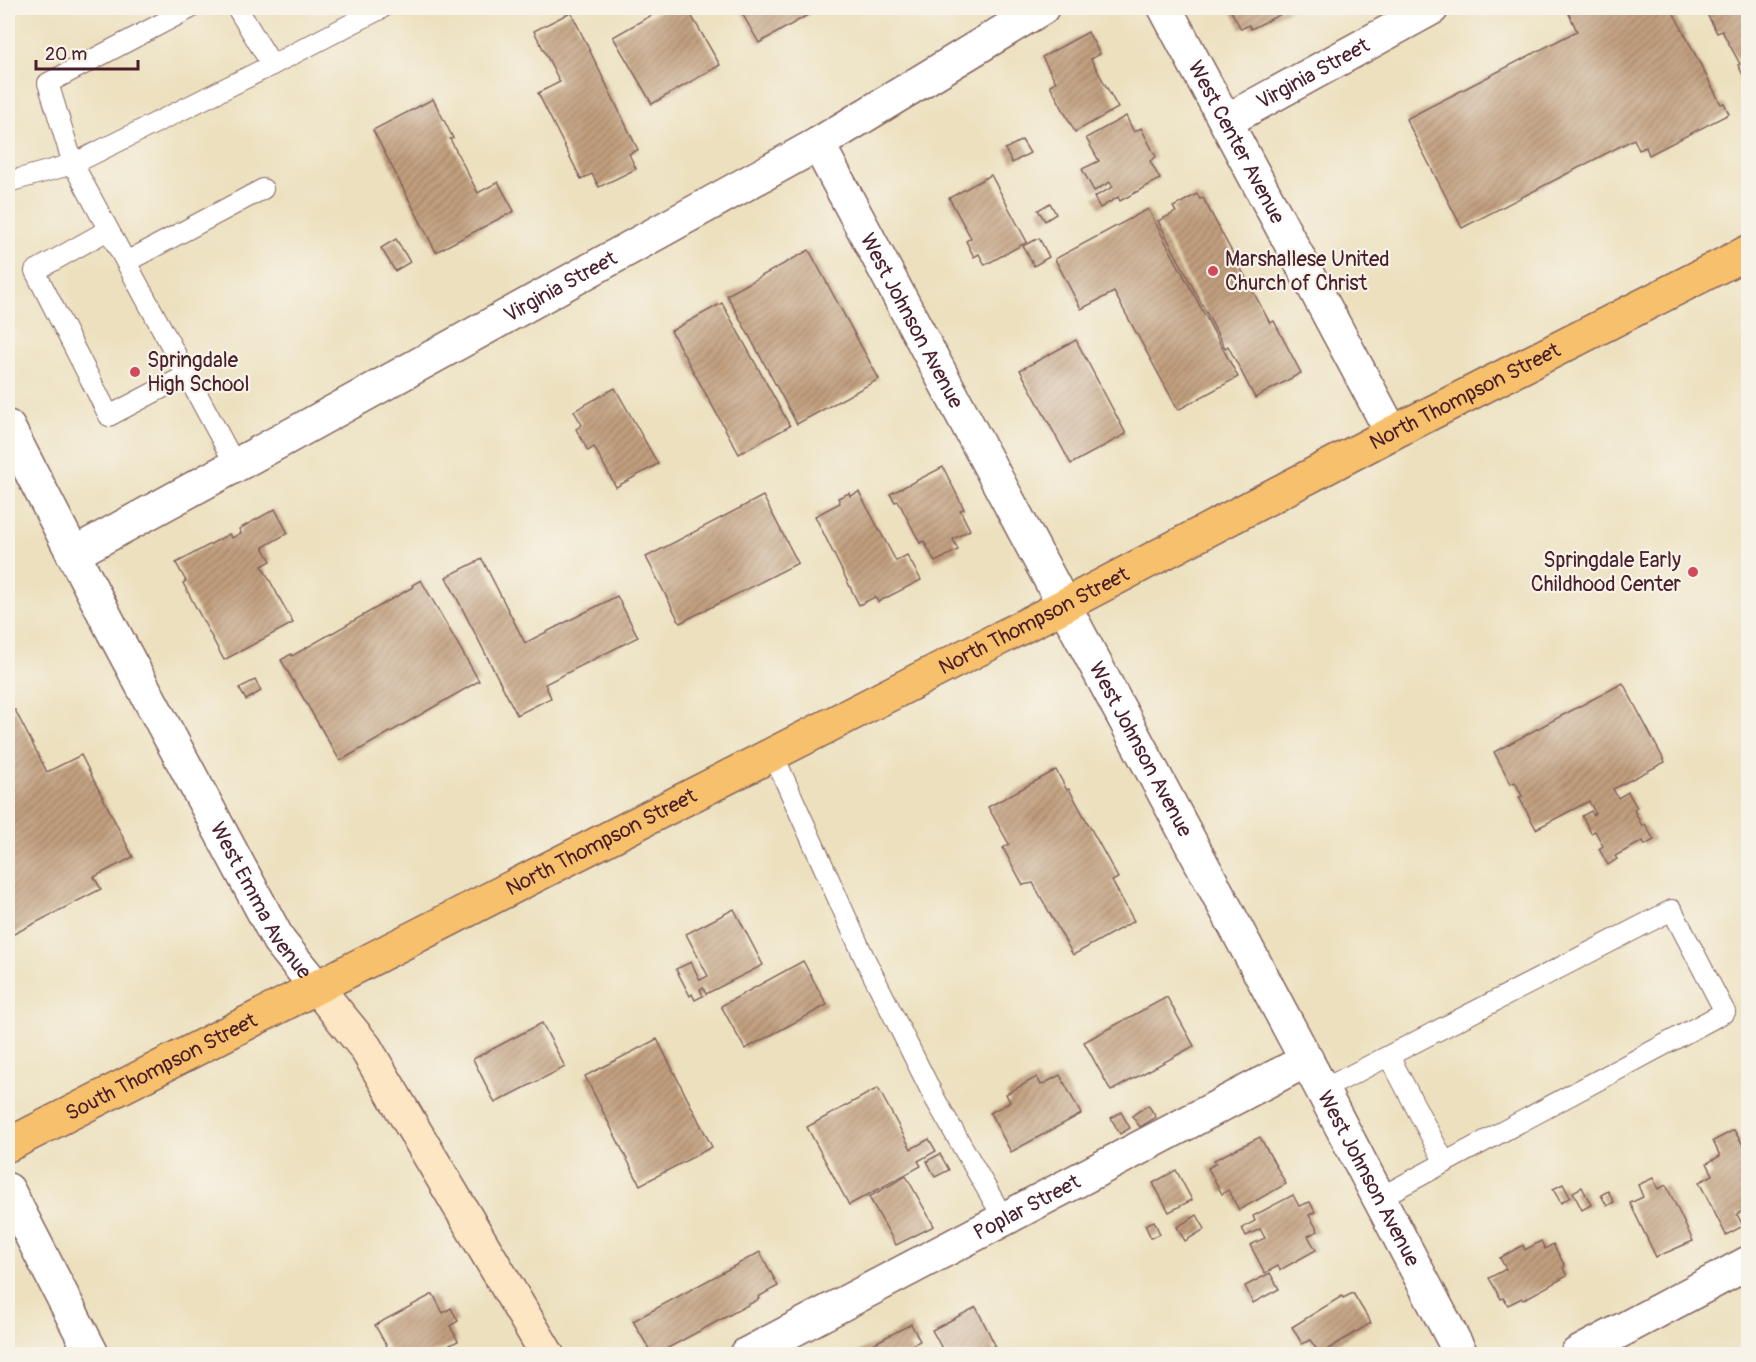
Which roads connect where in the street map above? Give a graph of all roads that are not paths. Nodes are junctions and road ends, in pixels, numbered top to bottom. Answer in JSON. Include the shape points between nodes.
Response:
{"nodes":[{"id":1,"x":191,"y":8,"type":"edge"},
{"id":2,"x":237,"y":8,"type":"edge"},
{"id":3,"x":382,"y":8,"type":"edge"},
{"id":4,"x":1042,"y":8,"type":"edge"},
{"id":5,"x":1166,"y":8,"type":"edge"},
{"id":6,"x":1432,"y":8,"type":"edge"},
{"id":7,"x":272,"y":65,"type":"junction"},
{"id":8,"x":1226,"y":121,"type":"junction"},
{"id":9,"x":818,"y":144,"type":"junction"},
{"id":10,"x":73,"y":164,"type":"junction"},
{"id":11,"x":8,"y":182,"type":"edge"},
{"id":12,"x":263,"y":189,"type":"dead end"},
{"id":13,"x":108,"y":230,"type":"junction"},
{"id":14,"x":1749,"y":252,"type":"edge"},
{"id":15,"x":126,"y":262,"type":"junction"},
{"id":16,"x":187,"y":375,"type":"junction"},
{"id":17,"x":8,"y":427,"type":"edge"},
{"id":18,"x":1392,"y":433,"type":"junction"},
{"id":19,"x":236,"y":466,"type":"junction"},
{"id":20,"x":73,"y":554,"type":"junction"},
{"id":21,"x":1063,"y":606,"type":"junction"},
{"id":22,"x":773,"y":754,"type":"junction"},
{"id":23,"x":317,"y":988,"type":"junction"},
{"id":24,"x":1389,"y":1056,"type":"junction"},
{"id":25,"x":1307,"y":1059,"type":"junction"},
{"id":26,"x":1322,"y":1090,"type":"junction"},
{"id":27,"x":8,"y":1145,"type":"edge"},
{"id":28,"x":1445,"y":1163,"type":"junction"},
{"id":29,"x":8,"y":1190,"type":"edge"},
{"id":30,"x":1379,"y":1198,"type":"junction"},
{"id":31,"x":1004,"y":1219,"type":"junction"},
{"id":32,"x":1749,"y":1263,"type":"edge"},
{"id":33,"x":92,"y":1354,"type":"edge"},
{"id":34,"x":548,"y":1354,"type":"edge"},
{"id":35,"x":747,"y":1354,"type":"edge"},
{"id":36,"x":1461,"y":1354,"type":"edge"},
{"id":37,"x":1577,"y":1354,"type":"edge"}],
"edges":[{"from":1,"to":10,"type":"lane","via":[[48,83]]},
{"from":2,"to":7,"type":"lane"},
{"from":3,"to":7,"type":"lane"},
{"from":4,"to":9,"type":"street","name":"Virginia Street"},
{"from":5,"to":8,"type":"street","name":"West Center Avenue"},
{"from":6,"to":8,"type":"street","name":"Virginia Street"},
{"from":7,"to":10,"type":"lane"},
{"from":8,"to":18,"type":"street","name":"West Center Avenue"},
{"from":9,"to":19,"type":"street","name":"Virginia Street"},
{"from":9,"to":21,"type":"street","name":"West Johnson Avenue"},
{"from":10,"to":11,"type":"lane"},
{"from":10,"to":13,"type":"lane"},
{"from":12,"to":15,"type":"lane"},
{"from":13,"to":15,"type":"lane"},
{"from":13,"to":16,"type":"lane","via":[[34,271],[109,416]]},
{"from":14,"to":18,"type":"main road","name":"North Thompson Street"},
{"from":15,"to":16,"type":"lane"},
{"from":16,"to":19,"type":"lane"},
{"from":17,"to":20,"type":"street","name":"West Emma Avenue"},
{"from":18,"to":21,"type":"main road","name":"North Thompson Street"},
{"from":19,"to":20,"type":"street","name":"Virginia Street"},
{"from":20,"to":23,"type":"street","name":"West Emma Avenue","via":[[279,941]]},
{"from":21,"to":22,"type":"main road","name":"North Thompson Street"},
{"from":21,"to":25,"type":"street","name":"West Johnson Avenue"},
{"from":22,"to":23,"type":"main road","name":"North Thompson Street"},
{"from":22,"to":31,"type":"lane","via":[[864,957],[935,1099]]},
{"from":23,"to":27,"type":"main road","name":"South Thompson Street"},
{"from":23,"to":34,"type":"street","name":"West Emma Avenue","via":[[365,1047]]},
{"from":24,"to":26,"type":"lane"},
{"from":24,"to":28,"type":"lane"},
{"from":24,"to":28,"type":"lane","via":[[1672,910],[1725,1012]]},
{"from":25,"to":26,"type":"street","name":"West Johnson Avenue"},
{"from":25,"to":31,"type":"street","name":"Poplar Street"},
{"from":26,"to":30,"type":"street","name":"West Johnson Avenue"},
{"from":28,"to":30,"type":"lane"},
{"from":29,"to":33,"type":"street"},
{"from":30,"to":36,"type":"street","name":"West Johnson Avenue"},
{"from":31,"to":35,"type":"street","name":"Poplar Street"},
{"from":32,"to":37,"type":"street"}]}
